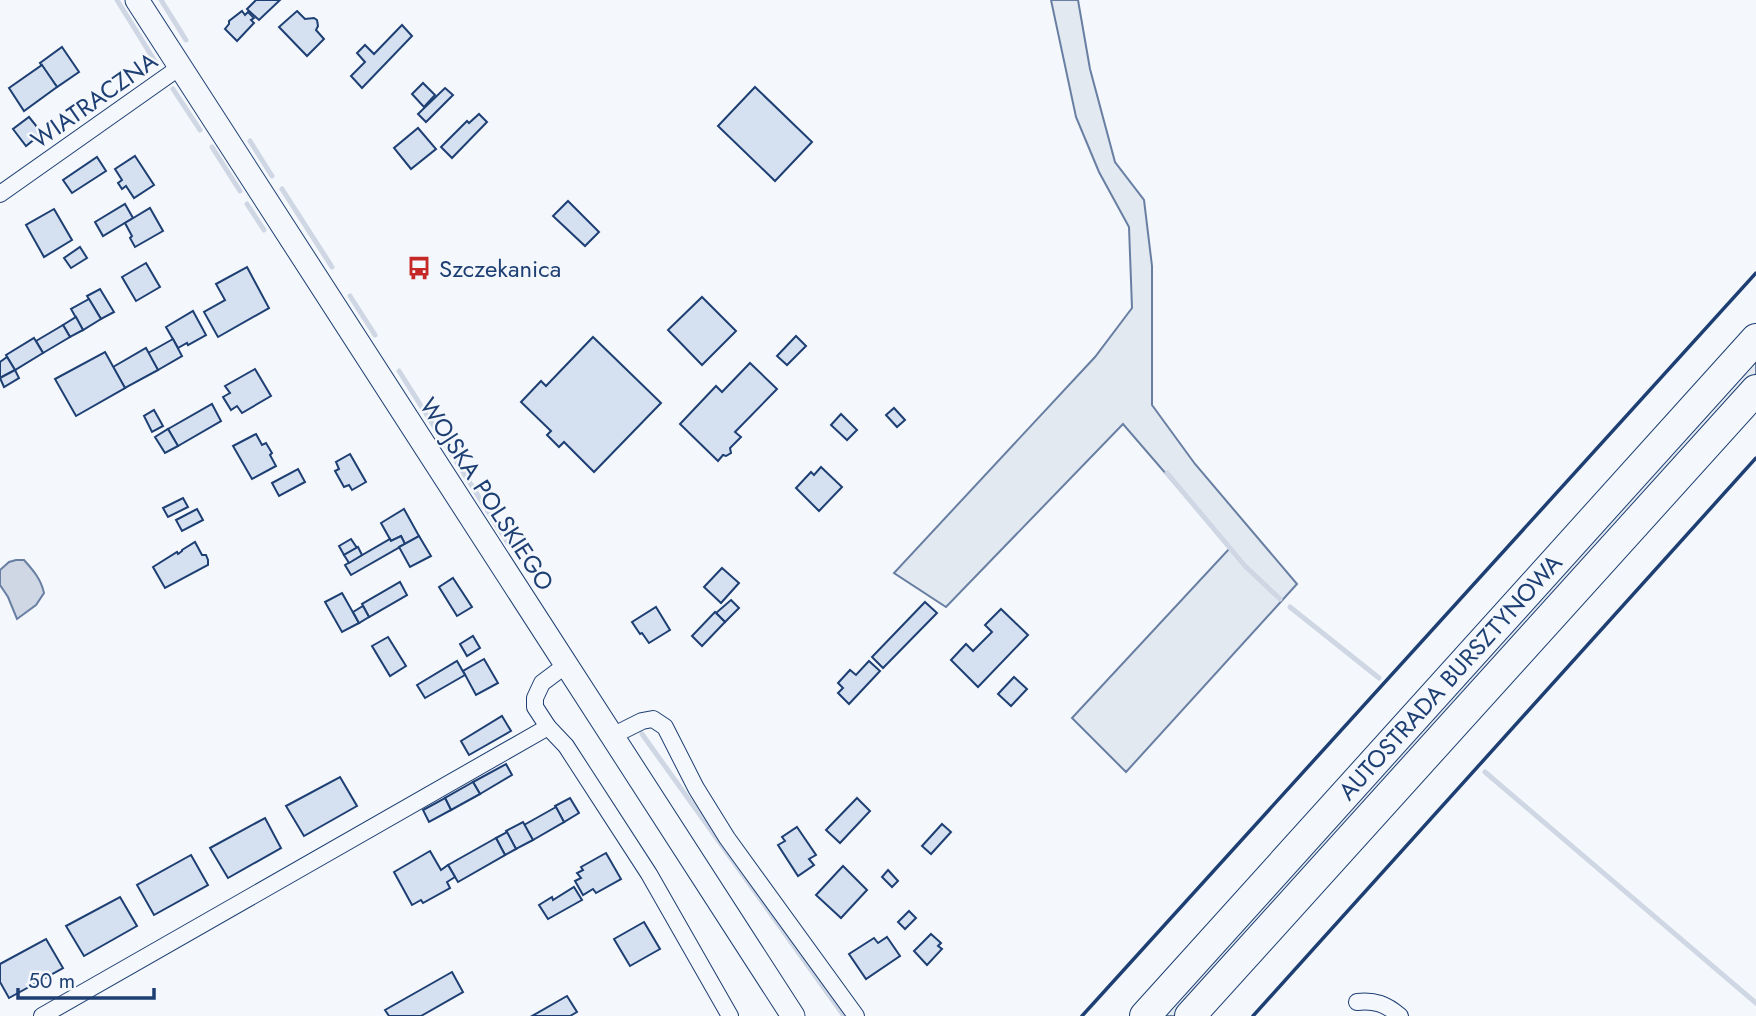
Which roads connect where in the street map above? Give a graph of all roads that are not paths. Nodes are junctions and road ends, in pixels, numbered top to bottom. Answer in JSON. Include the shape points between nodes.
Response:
{"nodes":[{"id":1,"x":137,"y":0,"type":"edge"},
{"id":2,"x":180,"y":66,"type":"junction"},
{"id":3,"x":0,"y":194,"type":"edge"},
{"id":4,"x":1756,"y":339,"type":"edge"},
{"id":5,"x":1756,"y":390,"type":"edge"},
{"id":6,"x":566,"y":665,"type":"junction"},
{"id":7,"x":548,"y":727,"type":"junction"},
{"id":8,"x":612,"y":736,"type":"junction"},
{"id":9,"x":1357,"y":1002,"type":"dead end"},
{"id":10,"x":42,"y":1016,"type":"edge"},
{"id":11,"x":730,"y":1016,"type":"edge"},
{"id":12,"x":793,"y":1016,"type":"edge"},
{"id":13,"x":856,"y":1016,"type":"edge"},
{"id":14,"x":1144,"y":1016,"type":"edge"},
{"id":15,"x":1190,"y":1016,"type":"edge"},
{"id":16,"x":1401,"y":1016,"type":"edge"}],
"edges":[{"from":1,"to":2,"type":"main road","name":"WOJSKA POLSKIEGO"},
{"from":2,"to":3,"type":"street","name":"WIATRACZNA"},
{"from":2,"to":6,"type":"main road","name":"WOJSKA POLSKIEGO"},
{"from":4,"to":14,"type":"highway","name":"AUTOSTRADA BURSZTYNOWA"},
{"from":5,"to":15,"type":"highway","name":"AUTOSTRADA BURSZTYNOWA"},
{"from":6,"to":7,"type":"street","via":[[537,690],[536,707]]},
{"from":6,"to":8,"type":"main road","name":"WOJSKA POLSKIEGO"},
{"from":7,"to":10,"type":"street"},
{"from":7,"to":11,"type":"street","via":[[566,746],[649,874]]},
{"from":8,"to":12,"type":"main road","name":"WOJSKA POLSKIEGO"},
{"from":8,"to":13,"type":"street","via":[[653,719],[665,727],[695,788],[727,838]]},
{"from":9,"to":16,"type":"street","via":[[1380,1002]]}]}
